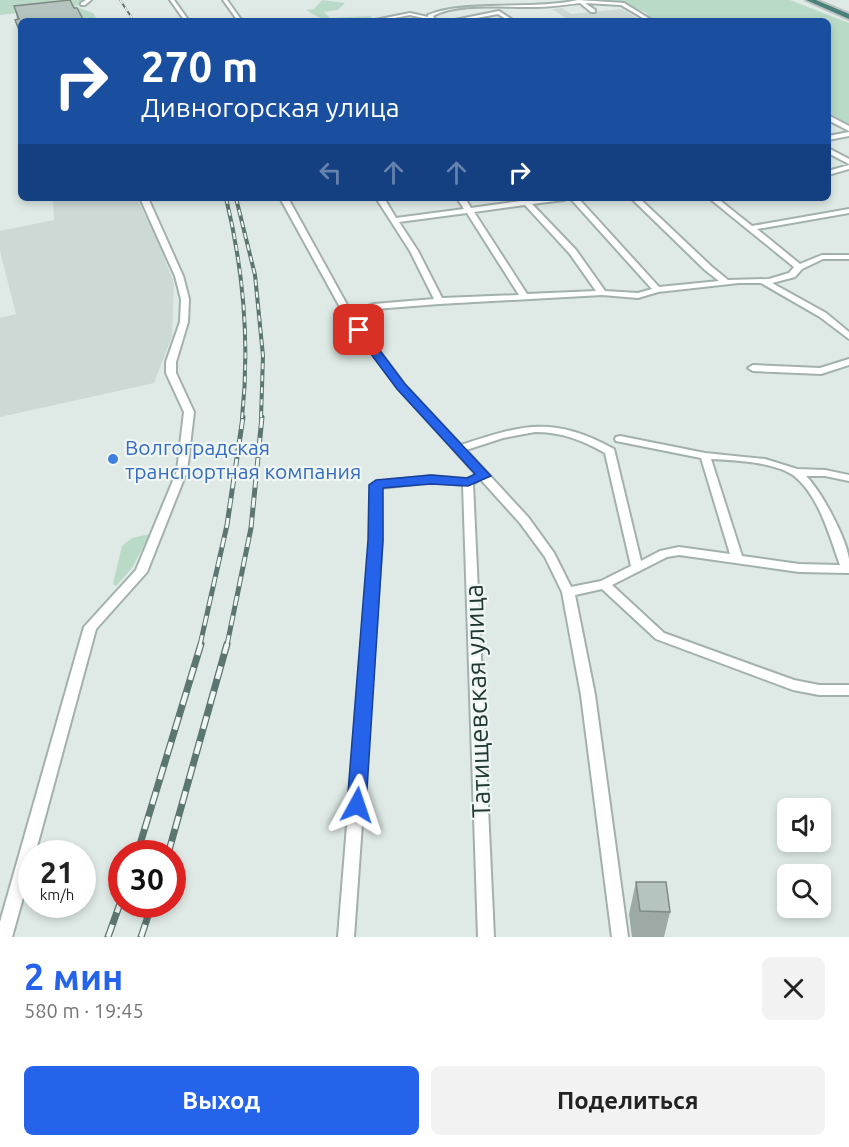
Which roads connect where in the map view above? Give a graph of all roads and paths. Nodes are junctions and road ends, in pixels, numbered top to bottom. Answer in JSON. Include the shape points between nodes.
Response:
{"nodes":[{"id":1,"x":89,"y":0,"type":"edge"},
{"id":2,"x":172,"y":0,"type":"edge"},
{"id":3,"x":225,"y":0,"type":"edge"},
{"id":4,"x":591,"y":0,"type":"edge"},
{"id":5,"x":810,"y":0,"type":"edge"},
{"id":6,"x":580,"y":1,"type":"edge"},
{"id":7,"x":83,"y":4,"type":"dead end"},
{"id":8,"x":532,"y":6,"type":"junction"},
{"id":9,"x":439,"y":10,"type":"junction"},
{"id":10,"x":593,"y":11,"type":"dead end"},
{"id":11,"x":499,"y":12,"type":"junction"},
{"id":12,"x":410,"y":14,"type":"junction"},
{"id":13,"x":371,"y":16,"type":"dead end"},
{"id":14,"x":391,"y":16,"type":"junction"},
{"id":15,"x":849,"y":17,"type":"edge"},
{"id":16,"x":185,"y":18,"type":"edge"},
{"id":17,"x":238,"y":18,"type":"edge"},
{"id":18,"x":384,"y":18,"type":"edge"},
{"id":19,"x":425,"y":18,"type":"edge"},
{"id":20,"x":432,"y":18,"type":"edge"},
{"id":21,"x":468,"y":18,"type":"edge"},
{"id":22,"x":508,"y":18,"type":"edge"},
{"id":23,"x":646,"y":18,"type":"edge"},
{"id":24,"x":831,"y":119,"type":"edge"},
{"id":25,"x":849,"y":129,"type":"edge"},
{"id":26,"x":849,"y":134,"type":"edge"},
{"id":27,"x":831,"y":137,"type":"edge"},
{"id":28,"x":831,"y":152,"type":"edge"},
{"id":29,"x":849,"y":162,"type":"edge"},
{"id":30,"x":849,"y":167,"type":"edge"},
{"id":31,"x":831,"y":172,"type":"edge"},
{"id":32,"x":145,"y":201,"type":"edge"},
{"id":33,"x":286,"y":201,"type":"edge"},
{"id":34,"x":382,"y":201,"type":"edge"},
{"id":35,"x":463,"y":201,"type":"edge"},
{"id":36,"x":519,"y":201,"type":"edge"},
{"id":37,"x":525,"y":201,"type":"edge"},
{"id":38,"x":577,"y":201,"type":"edge"},
{"id":39,"x":638,"y":201,"type":"edge"},
{"id":40,"x":717,"y":201,"type":"edge"},
{"id":41,"x":471,"y":210,"type":"junction"},
{"id":42,"x":849,"y":211,"type":"edge"},
{"id":43,"x":394,"y":220,"type":"junction"},
{"id":44,"x":751,"y":228,"type":"junction"},
{"id":45,"x":849,"y":257,"type":"edge"},
{"id":46,"x":799,"y":267,"type":"junction"},
{"id":47,"x":762,"y":281,"type":"junction"},
{"id":48,"x":727,"y":283,"type":"junction"},
{"id":49,"x":657,"y":290,"type":"junction"},
{"id":50,"x":602,"y":293,"type":"junction"},
{"id":51,"x":525,"y":296,"type":"junction"},
{"id":52,"x":439,"y":301,"type":"junction"},
{"id":53,"x":348,"y":316,"type":"junction"},
{"id":54,"x":849,"y":336,"type":"edge"},
{"id":55,"x":849,"y":362,"type":"edge"},
{"id":56,"x":753,"y":368,"type":"dead end"},
{"id":57,"x":620,"y":439,"type":"dead end"},
{"id":58,"x":459,"y":449,"type":"junction"},
{"id":59,"x":705,"y":456,"type":"junction"},
{"id":60,"x":795,"y":472,"type":"junction"},
{"id":61,"x":484,"y":476,"type":"junction"},
{"id":62,"x":849,"y":478,"type":"edge"},
{"id":63,"x":468,"y":482,"type":"junction"},
{"id":64,"x":736,"y":557,"type":"junction"},
{"id":65,"x":637,"y":568,"type":"junction"},
{"id":66,"x":848,"y":569,"type":"edge"},
{"id":67,"x":604,"y":584,"type":"junction"},
{"id":68,"x":568,"y":591,"type":"junction"},
{"id":69,"x":849,"y":690,"type":"edge"},
{"id":70,"x":3,"y":937,"type":"edge"},
{"id":71,"x":345,"y":937,"type":"edge"},
{"id":72,"x":486,"y":937,"type":"edge"},
{"id":73,"x":620,"y":937,"type":"edge"}],
"edges":[{"from":1,"to":7,"type":"street"},
{"from":2,"to":16,"type":"street"},
{"from":3,"to":17,"type":"street"},
{"from":4,"to":6,"type":"street"},
{"from":5,"to":15,"type":"highway"},
{"from":6,"to":8,"type":"street"},
{"from":6,"to":10,"type":"street"},
{"from":6,"to":23,"type":"street","via":[[622,4]]},
{"from":8,"to":9,"type":"street"},
{"from":8,"to":11,"type":"street"},
{"from":9,"to":12,"type":"street"},
{"from":9,"to":20,"type":"street","via":[[431,14]]},
{"from":11,"to":21,"type":"street"},
{"from":11,"to":22,"type":"street"},
{"from":12,"to":14,"type":"street"},
{"from":12,"to":19,"type":"street"},
{"from":13,"to":14,"type":"street"},
{"from":14,"to":18,"type":"street"},
{"from":24,"to":25,"type":"street"},
{"from":26,"to":27,"type":"street"},
{"from":28,"to":29,"type":"street"},
{"from":30,"to":31,"type":"street"},
{"from":32,"to":70,"type":"street","via":[[179,276],[185,299],[184,322],[171,362],[171,373],[189,412],[182,471],[141,572],[90,627]]},
{"from":33,"to":53,"type":"street"},
{"from":34,"to":43,"type":"street"},
{"from":35,"to":41,"type":"street"},
{"from":36,"to":41,"type":"street"},
{"from":37,"to":50,"type":"street","via":[[573,252]]},
{"from":38,"to":49,"type":"street"},
{"from":39,"to":48,"type":"street"},
{"from":40,"to":44,"type":"street"},
{"from":41,"to":43,"type":"street"},
{"from":41,"to":51,"type":"street"},
{"from":42,"to":44,"type":"street"},
{"from":43,"to":52,"type":"street"},
{"from":44,"to":46,"type":"street"},
{"from":45,"to":46,"type":"street","via":[[822,257]]},
{"from":46,"to":47,"type":"street","via":[[792,275]]},
{"from":47,"to":48,"type":"street"},
{"from":47,"to":54,"type":"street","via":[[823,315]]},
{"from":48,"to":49,"type":"street"},
{"from":49,"to":50,"type":"street","via":[[638,296]]},
{"from":50,"to":51,"type":"street"},
{"from":51,"to":52,"type":"street"},
{"from":52,"to":53,"type":"street","via":[[374,307]]},
{"from":53,"to":58,"type":"street","via":[[401,386]]},
{"from":55,"to":56,"type":"street","via":[[821,371]]},
{"from":57,"to":59,"type":"street"},
{"from":58,"to":61,"type":"street"},
{"from":58,"to":65,"type":"street","via":[[509,432],[551,428],[573,432],[610,451]]},
{"from":59,"to":60,"type":"street","via":[[753,460]]},
{"from":59,"to":64,"type":"street"},
{"from":60,"to":62,"type":"street"},
{"from":60,"to":66,"type":"street","via":[[822,505]]},
{"from":61,"to":63,"type":"street"},
{"from":61,"to":68,"type":"street","via":[[525,520]]},
{"from":63,"to":71,"type":"street","via":[[431,479],[376,485],[375,552]]},
{"from":63,"to":72,"type":"street","name":"Татищевская улица"},
{"from":64,"to":65,"type":"street","via":[[678,551]]},
{"from":64,"to":66,"type":"street","via":[[799,568]]},
{"from":65,"to":67,"type":"street"},
{"from":67,"to":68,"type":"street"},
{"from":67,"to":69,"type":"street","via":[[660,636],[793,685]]},
{"from":68,"to":73,"type":"street","via":[[588,695]]}]}
